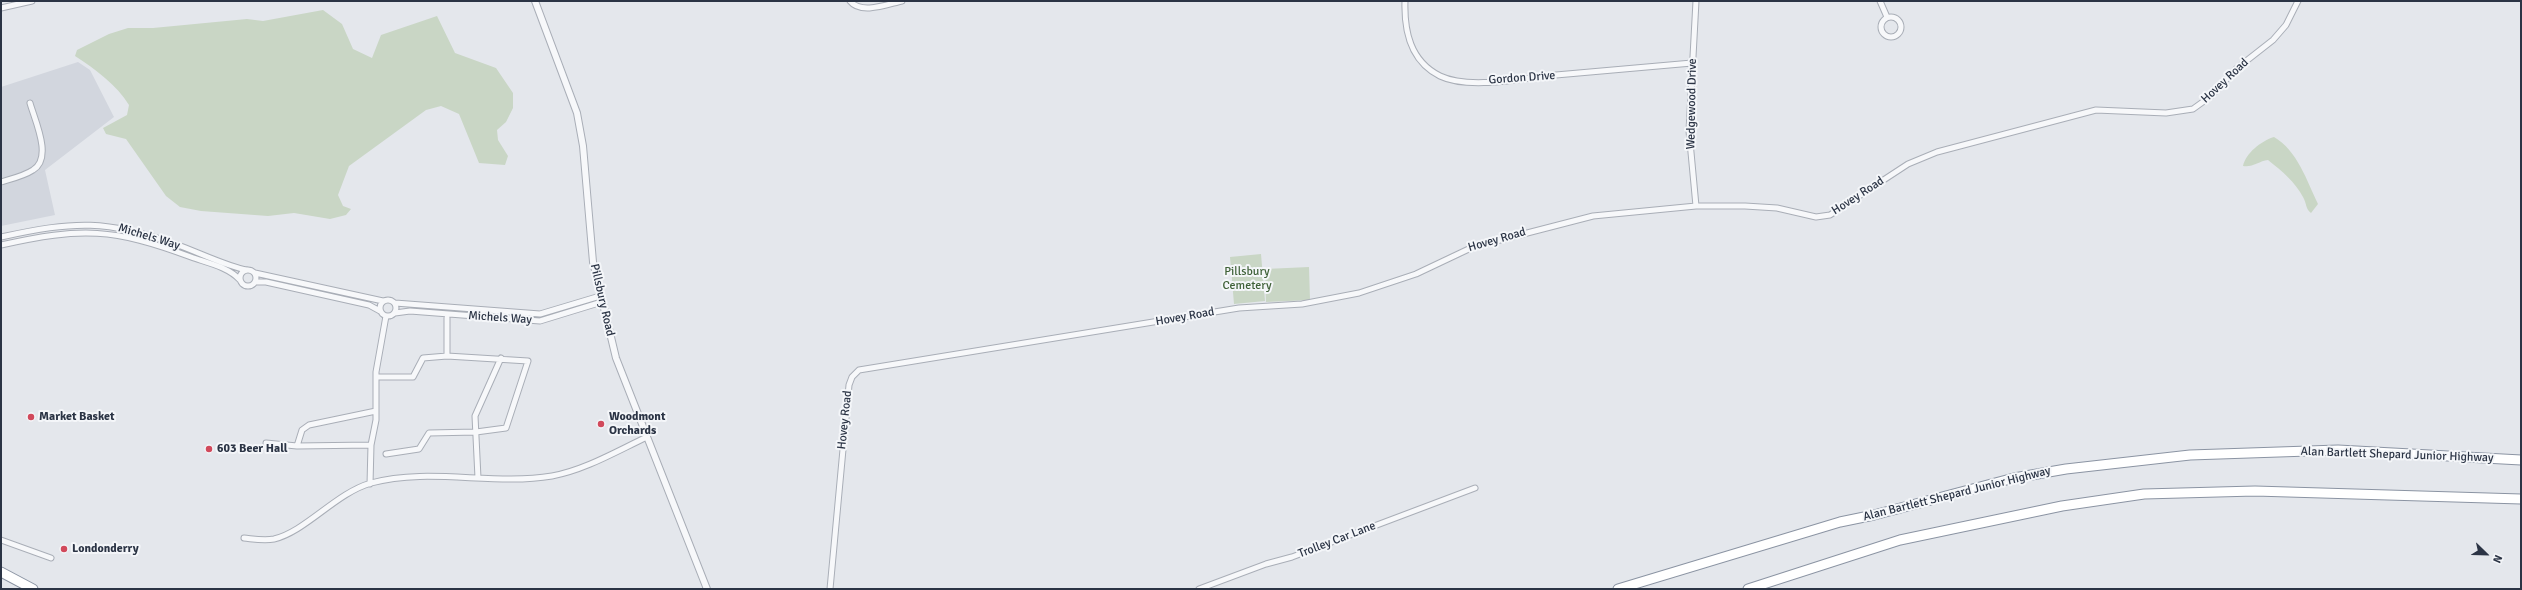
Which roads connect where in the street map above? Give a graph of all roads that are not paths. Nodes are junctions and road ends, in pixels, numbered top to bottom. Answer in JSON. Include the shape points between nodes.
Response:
{"nodes":[{"id":1,"x":32,"y":1,"type":"edge"},
{"id":2,"x":535,"y":1,"type":"edge"},
{"id":3,"x":850,"y":1,"type":"edge"},
{"id":4,"x":902,"y":1,"type":"edge"},
{"id":5,"x":1405,"y":1,"type":"edge"},
{"id":6,"x":1696,"y":1,"type":"edge"},
{"id":7,"x":1880,"y":1,"type":"edge"},
{"id":8,"x":2298,"y":1,"type":"edge"},
{"id":9,"x":1,"y":8,"type":"edge"},
{"id":10,"x":1887,"y":17,"type":"junction"},
{"id":11,"x":1692,"y":64,"type":"junction"},
{"id":12,"x":30,"y":103,"type":"dead end"},
{"id":13,"x":1,"y":182,"type":"edge"},
{"id":14,"x":1696,"y":206,"type":"junction"},
{"id":15,"x":1,"y":238,"type":"edge"},
{"id":16,"x":1,"y":245,"type":"edge"},
{"id":17,"x":246,"y":270,"type":"junction"},
{"id":18,"x":255,"y":273,"type":"junction"},
{"id":19,"x":240,"y":280,"type":"junction"},
{"id":20,"x":255,"y":282,"type":"junction"},
{"id":21,"x":601,"y":299,"type":"junction"},
{"id":22,"x":383,"y":301,"type":"junction"},
{"id":23,"x":395,"y":303,"type":"junction"},
{"id":24,"x":380,"y":311,"type":"junction"},
{"id":25,"x":395,"y":313,"type":"junction"},
{"id":26,"x":386,"y":316,"type":"junction"},
{"id":27,"x":447,"y":318,"type":"dead end"},
{"id":28,"x":447,"y":356,"type":"junction"},
{"id":29,"x":502,"y":358,"type":"junction"},
{"id":30,"x":376,"y":377,"type":"junction"},
{"id":31,"x":376,"y":411,"type":"junction"},
{"id":32,"x":476,"y":432,"type":"junction"},
{"id":33,"x":647,"y":437,"type":"junction"},
{"id":34,"x":266,"y":443,"type":"dead end"},
{"id":35,"x":371,"y":445,"type":"junction"},
{"id":36,"x":297,"y":446,"type":"junction"},
{"id":37,"x":386,"y":454,"type":"dead end"},
{"id":38,"x":2521,"y":460,"type":"edge"},
{"id":39,"x":478,"y":478,"type":"junction"},
{"id":40,"x":370,"y":484,"type":"junction"},
{"id":41,"x":1475,"y":488,"type":"dead end"},
{"id":42,"x":2521,"y":499,"type":"edge"},
{"id":43,"x":244,"y":538,"type":"dead end"},
{"id":44,"x":1,"y":540,"type":"edge"},
{"id":45,"x":51,"y":558,"type":"dead end"},
{"id":46,"x":1,"y":572,"type":"edge"},
{"id":47,"x":33,"y":589,"type":"edge"},
{"id":48,"x":707,"y":589,"type":"edge"},
{"id":49,"x":830,"y":589,"type":"edge"},
{"id":50,"x":1199,"y":589,"type":"edge"},
{"id":51,"x":1618,"y":589,"type":"edge"},
{"id":52,"x":1748,"y":589,"type":"edge"}],
"edges":[{"from":1,"to":9,"type":"street"},
{"from":2,"to":21,"type":"street","name":"Pillsbury Road","via":[[577,113],[583,146],[593,262]]},
{"from":3,"to":4,"type":"street","via":[[860,7]]},
{"from":5,"to":11,"type":"street","name":"Gordon Drive","via":[[1407,33],[1415,54],[1430,69],[1449,79],[1485,81]]},
{"from":6,"to":11,"type":"street","name":"Wedgewood Drive"},
{"from":7,"to":10,"type":"street"},
{"from":8,"to":14,"type":"street","name":"Hovey Road","via":[[2286,25],[2273,40],[2236,69],[2211,96],[2193,109],[2166,113],[2096,110],[1937,152],[1908,164],[1846,206],[1825,216],[1809,216],[1765,206]]},
{"from":10,"to":10,"type":"street","via":[[1882,22],[1882,32],[1894,36],[1899,32],[1900,23],[1896,18]]},
{"from":11,"to":14,"type":"street","name":"Wedgewood Drive","via":[[1689,131]]},
{"from":12,"to":13,"type":"street","via":[[43,149],[41,160],[32,171]]},
{"from":14,"to":49,"type":"street","name":"Hovey Road","via":[[1606,214],[1545,226],[1473,247],[1406,278],[1332,299],[1239,308],[859,370],[849,385]]},
{"from":15,"to":17,"type":"street","name":"Michels Way","via":[[64,225],[118,227],[142,232]]},
{"from":16,"to":19,"type":"street","name":"Michels Way","via":[[63,233],[115,234],[136,238],[230,271]]},
{"from":17,"to":18,"type":"street"},
{"from":17,"to":19,"type":"street","via":[[240,275]]},
{"from":18,"to":20,"type":"street"},
{"from":18,"to":22,"type":"street"},
{"from":19,"to":20,"type":"street","via":[[248,286]]},
{"from":20,"to":24,"type":"street","via":[[266,282],[369,305]]},
{"from":21,"to":23,"type":"street","name":"Michels Way","via":[[540,314]]},
{"from":21,"to":25,"type":"street","name":"Michels Way","via":[[540,321],[410,311]]},
{"from":21,"to":33,"type":"street","name":"Pillsbury Road","via":[[616,358]]},
{"from":22,"to":23,"type":"street","via":[[390,300]]},
{"from":22,"to":24,"type":"street"},
{"from":23,"to":25,"type":"street"},
{"from":24,"to":26,"type":"street"},
{"from":25,"to":26,"type":"street"},
{"from":26,"to":30,"type":"street"},
{"from":27,"to":28,"type":"street"},
{"from":28,"to":29,"type":"street"},
{"from":28,"to":30,"type":"street","via":[[423,358],[413,377]]},
{"from":29,"to":32,"type":"street","via":[[475,416]]},
{"from":29,"to":32,"type":"street","via":[[528,361],[506,428]]},
{"from":30,"to":31,"type":"street"},
{"from":31,"to":35,"type":"street"},
{"from":31,"to":36,"type":"street","via":[[310,426],[302,430]]},
{"from":32,"to":37,"type":"street","via":[[429,433],[419,449]]},
{"from":32,"to":39,"type":"street"},
{"from":33,"to":39,"type":"street","via":[[571,471],[551,476]]},
{"from":33,"to":48,"type":"street","name":"Pillsbury Road"},
{"from":34,"to":36,"type":"street"},
{"from":35,"to":36,"type":"street"},
{"from":35,"to":40,"type":"street"},
{"from":38,"to":51,"type":"highway","name":"Alan Bartlett Shepard Junior Highway","via":[[2311,450],[2203,454],[2066,469],[2014,478],[1840,522]]},
{"from":39,"to":40,"type":"street","via":[[398,478]]},
{"from":40,"to":43,"type":"street","via":[[337,500],[280,537],[263,540]]},
{"from":41,"to":50,"type":"street","name":"Trolley Car Lane"},
{"from":42,"to":52,"type":"highway","via":[[2255,491],[2144,494],[2062,506],[1900,540]]},
{"from":44,"to":45,"type":"street"},
{"from":46,"to":47,"type":"highway"}]}
